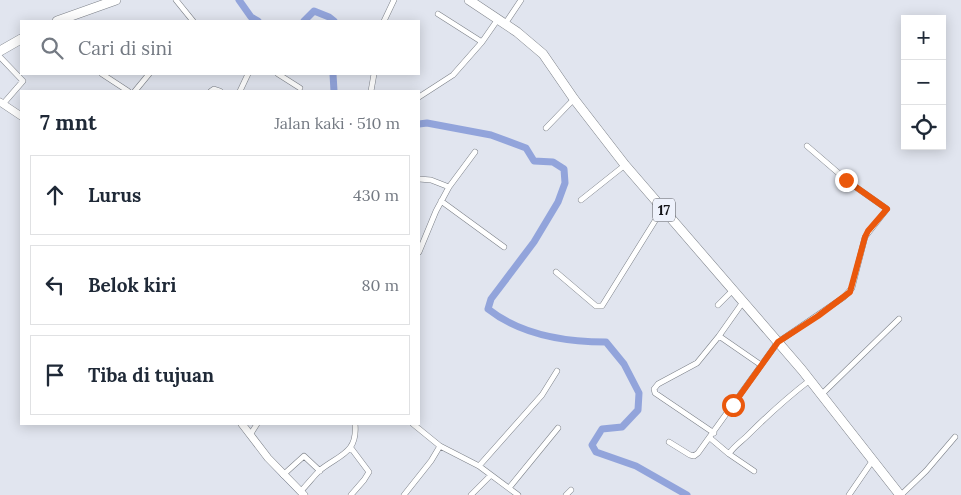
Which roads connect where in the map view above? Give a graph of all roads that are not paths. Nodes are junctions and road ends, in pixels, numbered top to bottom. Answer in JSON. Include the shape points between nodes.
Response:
{"nodes":[{"id":1,"x":116,"y":0,"type":"edge"},
{"id":2,"x":176,"y":0,"type":"edge"},
{"id":3,"x":394,"y":0,"type":"edge"},
{"id":4,"x":469,"y":0,"type":"edge"},
{"id":5,"x":521,"y":0,"type":"edge"},
{"id":6,"x":438,"y":14,"type":"dead end"},
{"id":7,"x":60,"y":20,"type":"edge"},
{"id":8,"x":192,"y":20,"type":"edge"},
{"id":9,"x":384,"y":20,"type":"edge"},
{"id":10,"x":501,"y":22,"type":"junction"},
{"id":11,"x":20,"y":40,"type":"edge"},
{"id":12,"x":482,"y":42,"type":"junction"},
{"id":13,"x":0,"y":51,"type":"edge"},
{"id":14,"x":0,"y":57,"type":"edge"},
{"id":15,"x":103,"y":75,"type":"edge"},
{"id":16,"x":148,"y":75,"type":"edge"},
{"id":17,"x":248,"y":75,"type":"edge"},
{"id":18,"x":280,"y":75,"type":"edge"},
{"id":19,"x":374,"y":75,"type":"edge"},
{"id":20,"x":300,"y":88,"type":"dead end"},
{"id":21,"x":126,"y":90,"type":"edge"},
{"id":22,"x":137,"y":90,"type":"edge"},
{"id":23,"x":240,"y":90,"type":"edge"},
{"id":24,"x":371,"y":90,"type":"edge"},
{"id":25,"x":420,"y":96,"type":"edge"},
{"id":26,"x":574,"y":98,"type":"junction"},
{"id":27,"x":1,"y":104,"type":"edge"},
{"id":28,"x":20,"y":115,"type":"edge"},
{"id":29,"x":546,"y":128,"type":"dead end"},
{"id":30,"x":807,"y":146,"type":"dead end"},
{"id":31,"x":475,"y":152,"type":"dead end"},
{"id":32,"x":625,"y":164,"type":"junction"},
{"id":33,"x":420,"y":179,"type":"edge"},
{"id":34,"x":449,"y":187,"type":"junction"},
{"id":35,"x":581,"y":200,"type":"dead end"},
{"id":36,"x":441,"y":201,"type":"junction"},
{"id":37,"x":663,"y":208,"type":"junction"},
{"id":38,"x":504,"y":247,"type":"dead end"},
{"id":39,"x":420,"y":250,"type":"edge"},
{"id":40,"x":556,"y":272,"type":"dead end"},
{"id":41,"x":732,"y":290,"type":"junction"},
{"id":42,"x":742,"y":302,"type":"junction"},
{"id":43,"x":718,"y":304,"type":"dead end"},
{"id":44,"x":899,"y":319,"type":"dead end"},
{"id":45,"x":718,"y":336,"type":"junction"},
{"id":46,"x":778,"y":342,"type":"junction"},
{"id":47,"x":761,"y":365,"type":"junction"},
{"id":48,"x":557,"y":371,"type":"dead end"},
{"id":49,"x":810,"y":380,"type":"junction"},
{"id":50,"x":822,"y":394,"type":"junction"},
{"id":51,"x":243,"y":425,"type":"edge"},
{"id":52,"x":256,"y":425,"type":"edge"},
{"id":53,"x":355,"y":425,"type":"edge"},
{"id":54,"x":414,"y":425,"type":"edge"},
{"id":55,"x":558,"y":428,"type":"dead end"},
{"id":56,"x":714,"y":433,"type":"junction"},
{"id":57,"x":250,"y":435,"type":"junction"},
{"id":58,"x":710,"y":438,"type":"junction"},
{"id":59,"x":955,"y":438,"type":"dead end"},
{"id":60,"x":669,"y":442,"type":"dead end"},
{"id":61,"x":440,"y":446,"type":"junction"},
{"id":62,"x":351,"y":448,"type":"junction"},
{"id":63,"x":729,"y":454,"type":"junction"},
{"id":64,"x":873,"y":460,"type":"junction"},
{"id":65,"x":479,"y":466,"type":"junction"},
{"id":66,"x":320,"y":471,"type":"junction"},
{"id":67,"x":754,"y":471,"type":"dead end"},
{"id":68,"x":283,"y":475,"type":"junction"},
{"id":69,"x":491,"y":475,"type":"junction"},
{"id":70,"x":509,"y":488,"type":"junction"},
{"id":71,"x":571,"y":490,"type":"dead end"},
{"id":72,"x":302,"y":493,"type":"edge"},
{"id":73,"x":350,"y":495,"type":"edge"},
{"id":74,"x":404,"y":495,"type":"edge"},
{"id":75,"x":472,"y":495,"type":"edge"},
{"id":76,"x":518,"y":495,"type":"edge"},
{"id":77,"x":566,"y":495,"type":"edge"},
{"id":78,"x":849,"y":495,"type":"edge"},
{"id":79,"x":900,"y":495,"type":"edge"}],
"edges":[{"from":1,"to":7,"type":"highway"},
{"from":2,"to":8,"type":"street"},
{"from":3,"to":9,"type":"street"},
{"from":4,"to":10,"type":"highway","number":"17"},
{"from":5,"to":10,"type":"street"},
{"from":6,"to":12,"type":"street"},
{"from":10,"to":12,"type":"street"},
{"from":10,"to":26,"type":"highway","number":"17","via":[[544,54]]},
{"from":11,"to":13,"type":"highway"},
{"from":12,"to":25,"type":"street","via":[[453,75]]},
{"from":14,"to":27,"type":"street","via":[[23,81]]},
{"from":15,"to":21,"type":"street"},
{"from":16,"to":22,"type":"street"},
{"from":17,"to":23,"type":"street"},
{"from":18,"to":20,"type":"street"},
{"from":19,"to":24,"type":"street"},
{"from":26,"to":29,"type":"street"},
{"from":26,"to":32,"type":"highway","number":"17"},
{"from":27,"to":28,"type":"main road"},
{"from":30,"to":46,"type":"street","via":[[887,209],[865,237],[850,292]]},
{"from":31,"to":34,"type":"street"},
{"from":32,"to":35,"type":"street"},
{"from":32,"to":37,"type":"highway","number":"17"},
{"from":33,"to":34,"type":"street"},
{"from":34,"to":36,"type":"street"},
{"from":36,"to":38,"type":"street"},
{"from":36,"to":39,"type":"street"},
{"from":37,"to":40,"type":"street","via":[[602,306],[596,306]]},
{"from":37,"to":41,"type":"highway","number":"17"},
{"from":41,"to":42,"type":"highway","number":"17"},
{"from":41,"to":43,"type":"street"},
{"from":42,"to":45,"type":"street"},
{"from":42,"to":46,"type":"highway","number":"17"},
{"from":44,"to":50,"type":"street"},
{"from":45,"to":47,"type":"street"},
{"from":45,"to":56,"type":"street","via":[[697,363],[654,389],[655,393]]},
{"from":46,"to":47,"type":"street"},
{"from":46,"to":49,"type":"highway","number":"17"},
{"from":47,"to":56,"type":"street"},
{"from":48,"to":65,"type":"street","via":[[542,395]]},
{"from":49,"to":50,"type":"highway","number":"17"},
{"from":49,"to":63,"type":"street","via":[[771,412]]},
{"from":50,"to":64,"type":"highway","number":"17"},
{"from":51,"to":57,"type":"main road"},
{"from":52,"to":57,"type":"street"},
{"from":53,"to":62,"type":"street"},
{"from":54,"to":61,"type":"street"},
{"from":55,"to":70,"type":"street"},
{"from":56,"to":58,"type":"street"},
{"from":57,"to":68,"type":"main road"},
{"from":58,"to":60,"type":"street","via":[[694,456]]},
{"from":58,"to":63,"type":"street"},
{"from":59,"to":79,"type":"street"},
{"from":61,"to":65,"type":"street"},
{"from":61,"to":74,"type":"street"},
{"from":62,"to":66,"type":"street"},
{"from":62,"to":73,"type":"street","via":[[369,472]]},
{"from":63,"to":67,"type":"street"},
{"from":64,"to":78,"type":"street"},
{"from":64,"to":79,"type":"highway","number":"17"},
{"from":65,"to":69,"type":"street"},
{"from":66,"to":68,"type":"street","via":[[304,456]]},
{"from":66,"to":72,"type":"street"},
{"from":68,"to":72,"type":"main road"},
{"from":69,"to":70,"type":"street"},
{"from":69,"to":75,"type":"street"},
{"from":70,"to":76,"type":"street"},
{"from":71,"to":77,"type":"street"}]}
